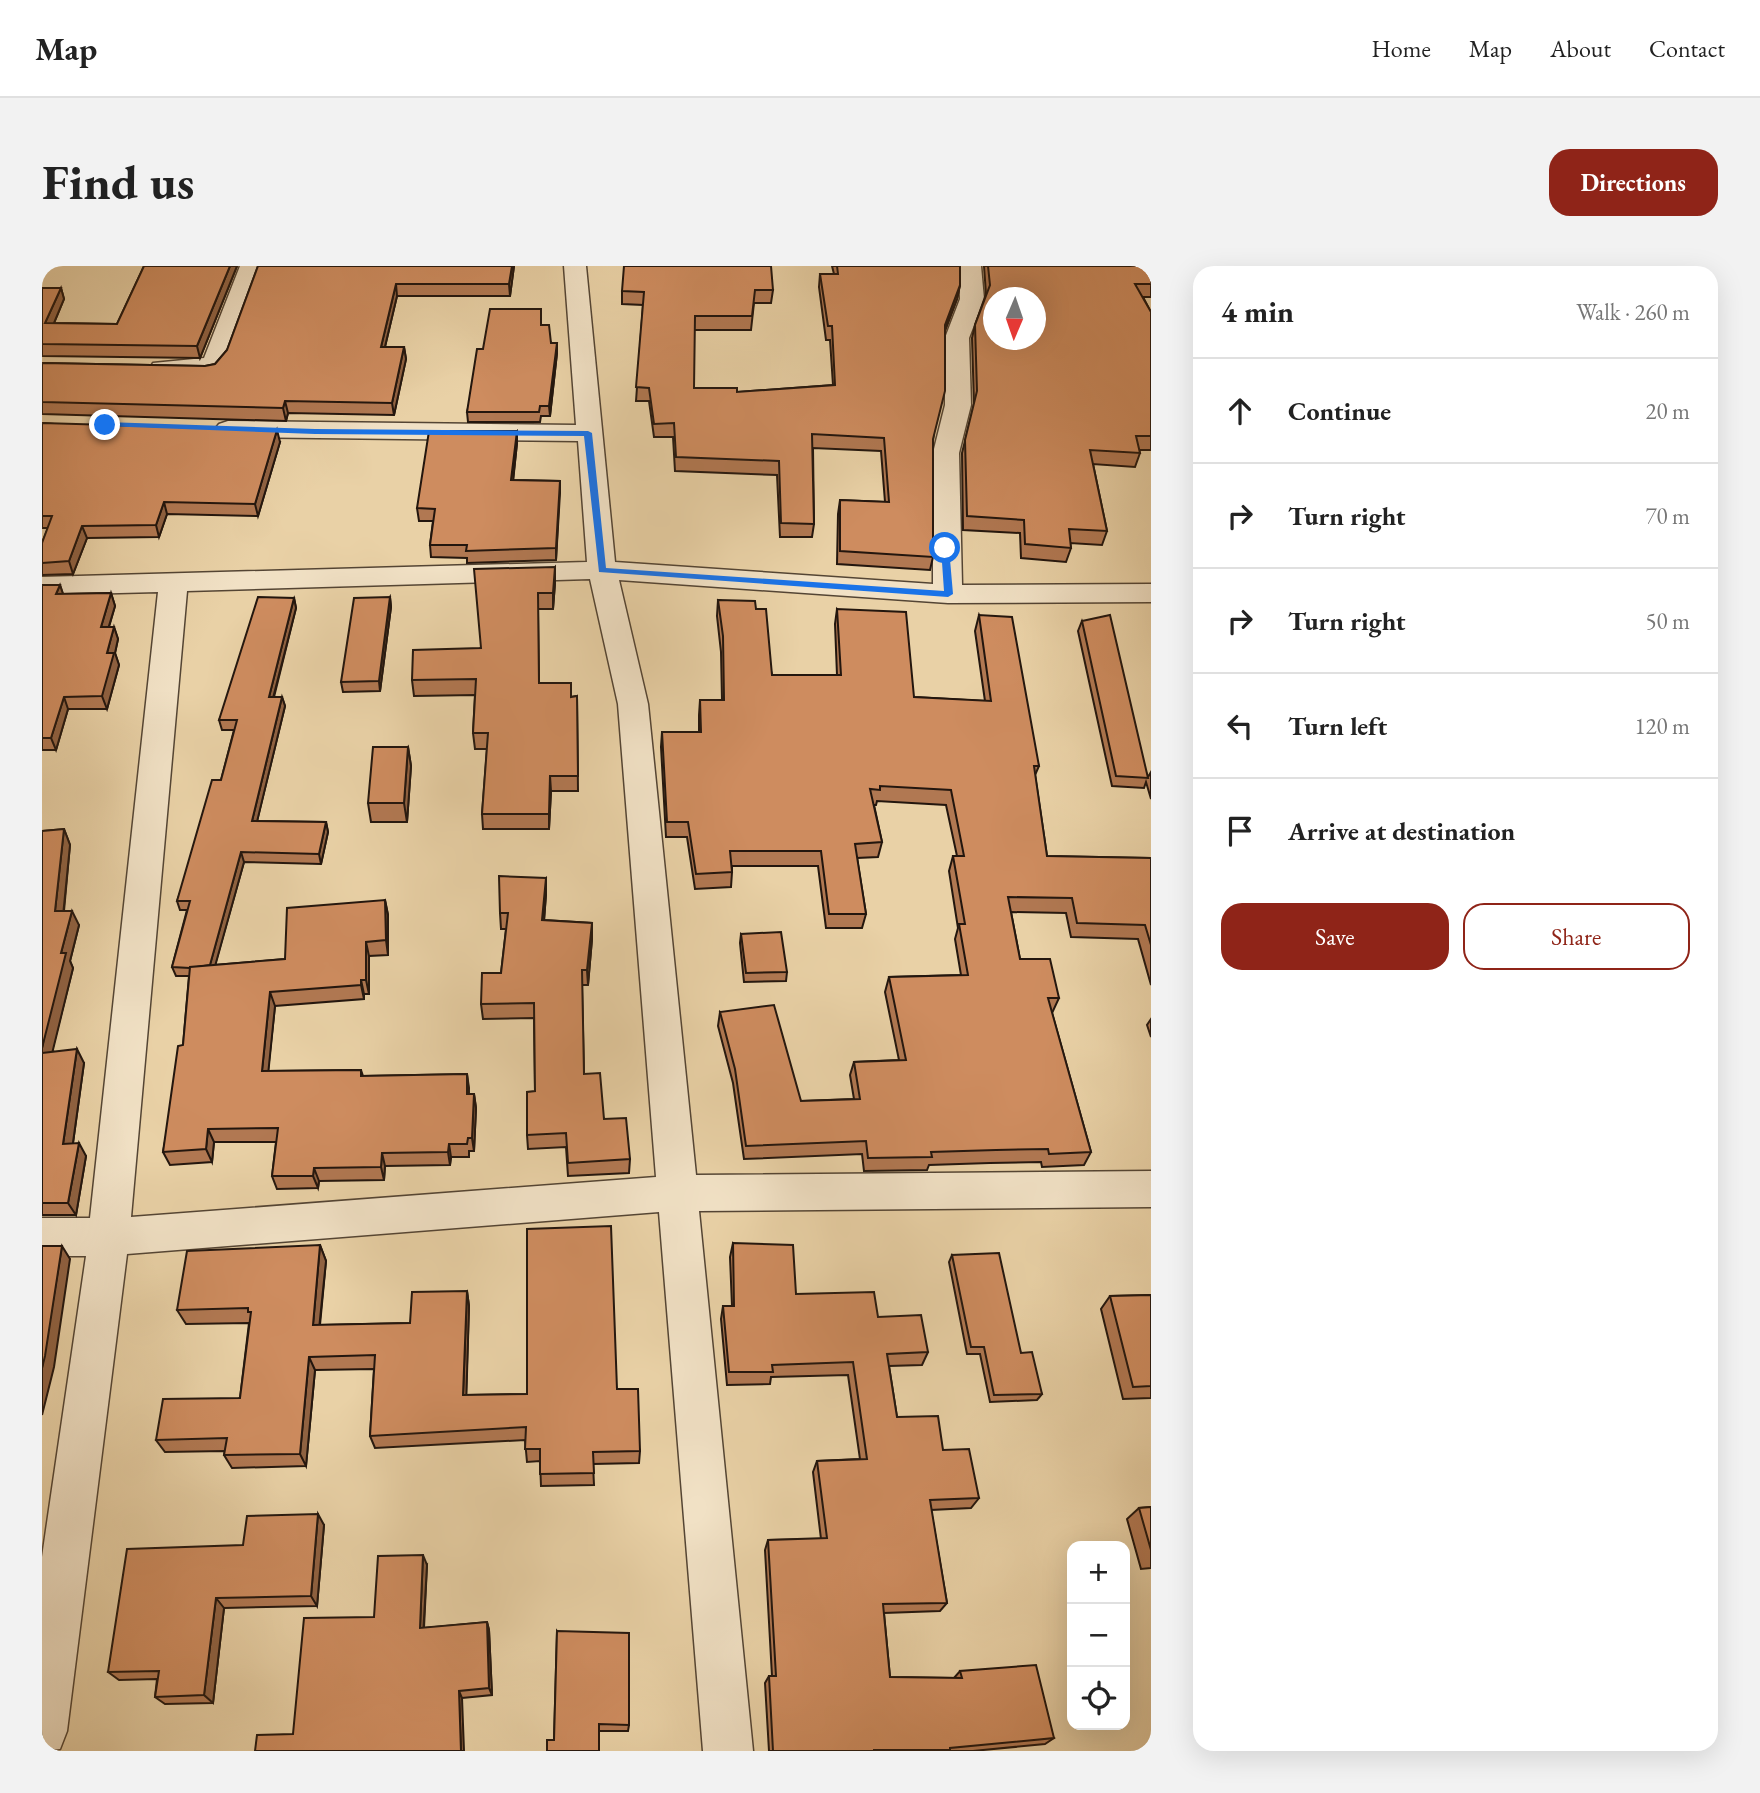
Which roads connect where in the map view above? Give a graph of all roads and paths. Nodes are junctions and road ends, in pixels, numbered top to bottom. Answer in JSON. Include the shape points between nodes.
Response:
{"nodes":[{"id":1,"x":251,"y":266,"type":"edge"},
{"id":2,"x":575,"y":266,"type":"edge"},
{"id":3,"x":970,"y":266,"type":"edge"},
{"id":4,"x":144,"y":368,"type":"edge"},
{"id":5,"x":210,"y":428,"type":"edge"},
{"id":6,"x":588,"y":433,"type":"junction"},
{"id":7,"x":602,"y":570,"type":"junction"},
{"id":8,"x":173,"y":584,"type":"junction"},
{"id":9,"x":42,"y":586,"type":"edge"},
{"id":10,"x":1151,"y":593,"type":"edge"},
{"id":11,"x":948,"y":594,"type":"junction"},
{"id":12,"x":1151,"y":1189,"type":"edge"},
{"id":13,"x":677,"y":1193,"type":"junction"},
{"id":14,"x":42,"y":1237,"type":"edge"},
{"id":15,"x":109,"y":1237,"type":"junction"},
{"id":16,"x":42,"y":1731,"type":"edge"},
{"id":17,"x":728,"y":1751,"type":"edge"}],
"edges":[{"from":1,"to":4,"type":"street","via":[[215,361],[208,368]]},
{"from":2,"to":6,"type":"street"},
{"from":3,"to":11,"type":"street","via":[[972,299],[957,338],[958,405],[946,453]]},
{"from":5,"to":6,"type":"street"},
{"from":6,"to":7,"type":"street"},
{"from":7,"to":8,"type":"street"},
{"from":7,"to":11,"type":"street"},
{"from":7,"to":13,"type":"street","via":[[633,704]]},
{"from":8,"to":9,"type":"street"},
{"from":8,"to":15,"type":"street"},
{"from":10,"to":11,"type":"street"},
{"from":12,"to":13,"type":"street"},
{"from":13,"to":15,"type":"street"},
{"from":13,"to":17,"type":"street"},
{"from":14,"to":15,"type":"street"},
{"from":15,"to":16,"type":"street"}]}
